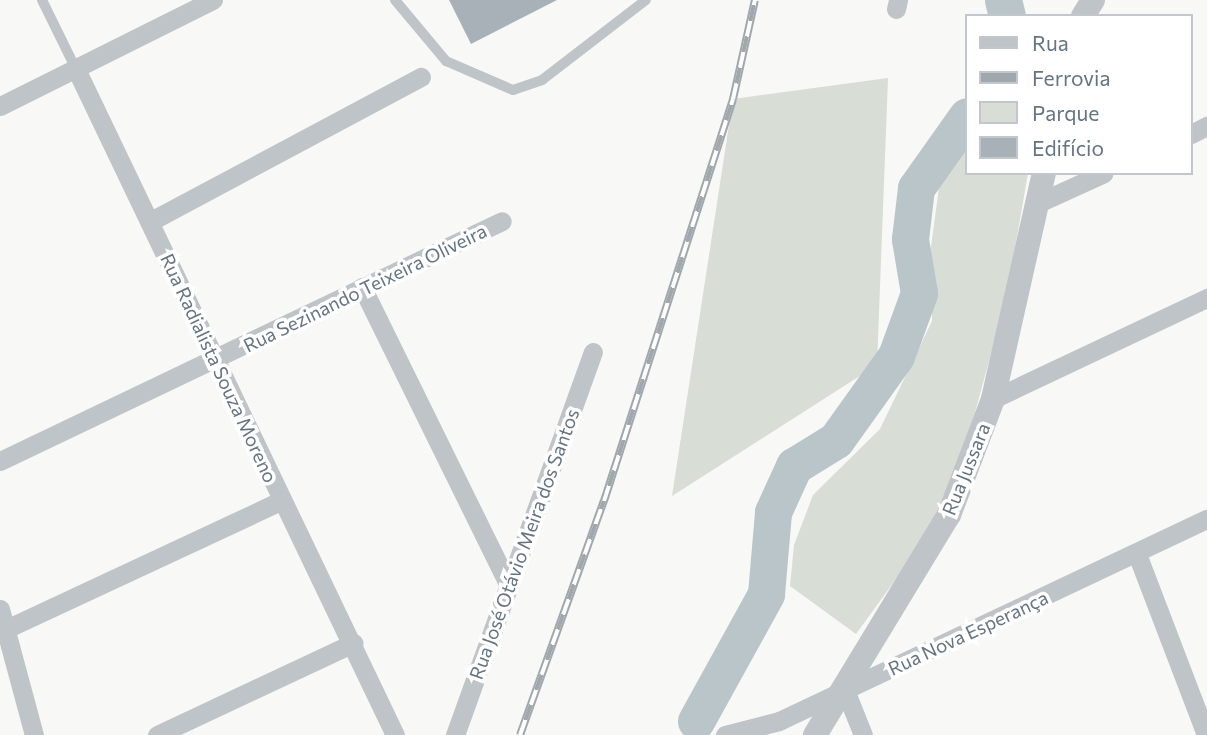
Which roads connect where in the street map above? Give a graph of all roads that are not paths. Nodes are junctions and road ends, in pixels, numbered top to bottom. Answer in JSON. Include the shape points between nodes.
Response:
{"nodes":[{"id":1,"x":43,"y":0,"type":"edge"},
{"id":2,"x":213,"y":0,"type":"edge"},
{"id":3,"x":395,"y":0,"type":"edge"},
{"id":4,"x":646,"y":0,"type":"edge"},
{"id":5,"x":77,"y":71,"type":"junction"},
{"id":6,"x":421,"y":77,"type":"dead end"},
{"id":7,"x":0,"y":106,"type":"edge"},
{"id":8,"x":1044,"y":175,"type":"edge"},
{"id":9,"x":1100,"y":175,"type":"edge"},
{"id":10,"x":1038,"y":203,"type":"junction"},
{"id":11,"x":151,"y":221,"type":"junction"},
{"id":12,"x":502,"y":221,"type":"dead end"},
{"id":13,"x":362,"y":288,"type":"junction"},
{"id":14,"x":1207,"y":298,"type":"edge"},
{"id":15,"x":593,"y":352,"type":"dead end"},
{"id":16,"x":213,"y":363,"type":"junction"},
{"id":17,"x":993,"y":399,"type":"junction"},
{"id":18,"x":0,"y":461,"type":"edge"},
{"id":19,"x":281,"y":501,"type":"junction"},
{"id":20,"x":1207,"y":519,"type":"edge"},
{"id":21,"x":1137,"y":554,"type":"junction"},
{"id":22,"x":509,"y":586,"type":"junction"},
{"id":23,"x":0,"y":609,"type":"edge"},
{"id":24,"x":6,"y":629,"type":"junction"},
{"id":25,"x":353,"y":643,"type":"junction"},
{"id":26,"x":845,"y":690,"type":"junction"},
{"id":27,"x":1201,"y":731,"type":"edge"},
{"id":28,"x":34,"y":735,"type":"edge"},
{"id":29,"x":157,"y":735,"type":"edge"},
{"id":30,"x":395,"y":735,"type":"edge"},
{"id":31,"x":455,"y":735,"type":"edge"},
{"id":32,"x":725,"y":735,"type":"edge"},
{"id":33,"x":815,"y":735,"type":"edge"},
{"id":34,"x":863,"y":735,"type":"edge"}],
"edges":[{"from":1,"to":5,"type":"lane","name":"Rua Radialista Souza Moreno"},
{"from":2,"to":5,"type":"street"},
{"from":3,"to":4,"type":"lane","via":[[446,61],[513,90],[542,80]]},
{"from":5,"to":7,"type":"street"},
{"from":5,"to":11,"type":"street","name":"Rua Radialista Souza Moreno"},
{"from":6,"to":11,"type":"street"},
{"from":8,"to":10,"type":"street","name":"Rua Jussara"},
{"from":9,"to":10,"type":"street"},
{"from":10,"to":17,"type":"street","name":"Rua Jussara"},
{"from":11,"to":16,"type":"street","name":"Rua Radialista Souza Moreno"},
{"from":12,"to":13,"type":"street","name":"Rua Sezinando Teixeira Oliveira"},
{"from":13,"to":16,"type":"street","name":"Rua Sezinando Teixeira Oliveira"},
{"from":13,"to":22,"type":"street"},
{"from":14,"to":17,"type":"street"},
{"from":15,"to":22,"type":"street","name":"Rua José Otávio Meira dos Santos"},
{"from":16,"to":18,"type":"street","name":"Rua Sezinando Teixeira Oliveira"},
{"from":16,"to":19,"type":"street","name":"Rua Radialista Souza Moreno"},
{"from":17,"to":26,"type":"street","name":"Rua Jussara","via":[[949,516]]},
{"from":19,"to":24,"type":"street"},
{"from":19,"to":25,"type":"street","name":"Rua Radialista Souza Moreno"},
{"from":20,"to":21,"type":"street","name":"Rua Nova Esperança"},
{"from":21,"to":26,"type":"street","name":"Rua Nova Esperança"},
{"from":21,"to":27,"type":"street"},
{"from":22,"to":31,"type":"street","name":"Rua José Otávio Meira dos Santos"},
{"from":23,"to":24,"type":"street"},
{"from":24,"to":28,"type":"street"},
{"from":25,"to":29,"type":"street"},
{"from":25,"to":30,"type":"street","name":"Rua Radialista Souza Moreno"},
{"from":26,"to":32,"type":"street","name":"Rua Nova Esperança","via":[[779,721]]},
{"from":26,"to":33,"type":"street","name":"Rua Jussara"},
{"from":26,"to":34,"type":"street"}]}
